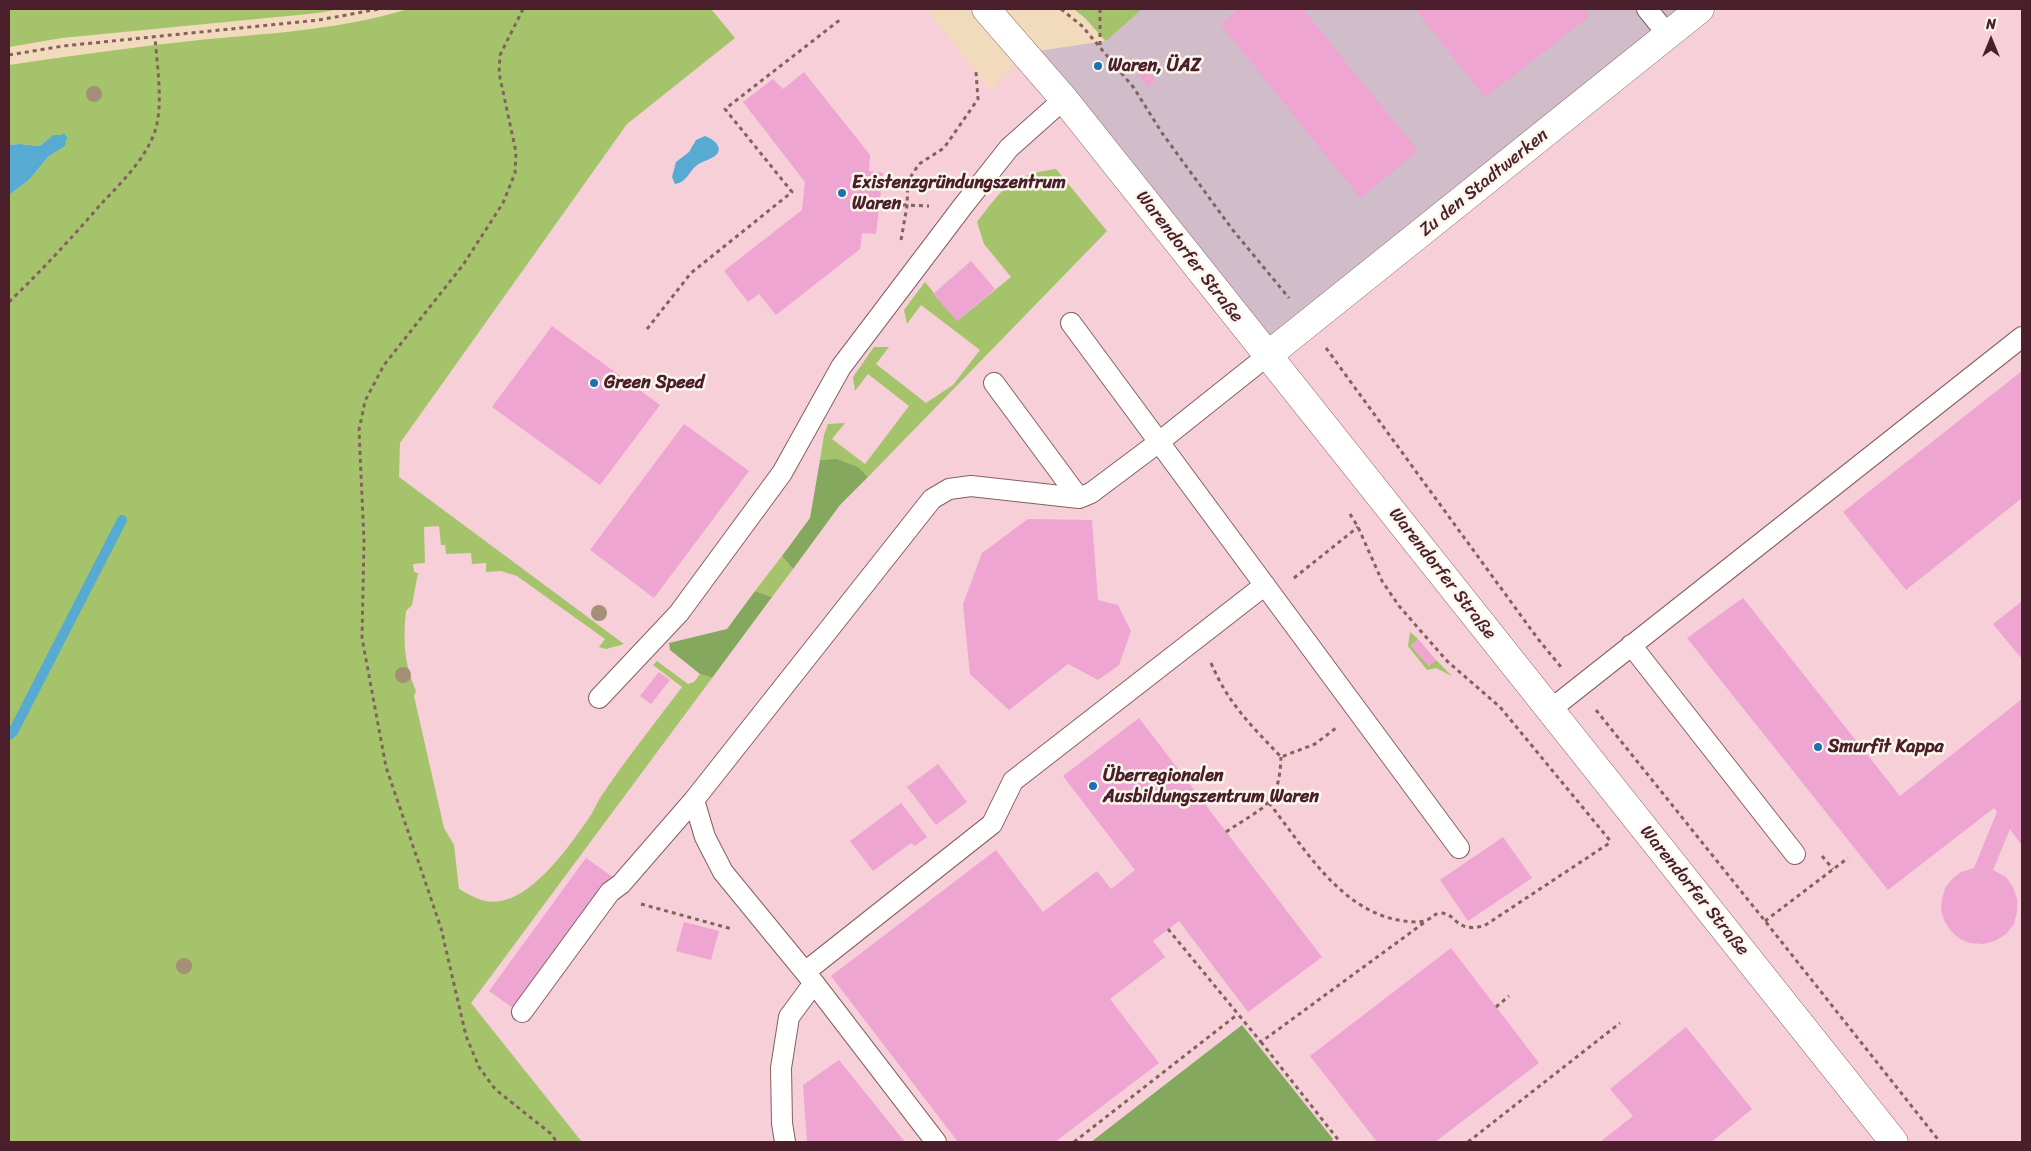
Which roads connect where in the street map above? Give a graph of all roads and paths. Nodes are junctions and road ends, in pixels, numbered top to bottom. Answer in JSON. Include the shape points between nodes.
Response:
{"nodes":[{"id":1,"x":379,"y":9,"type":"edge"},
{"id":2,"x":523,"y":9,"type":"edge"},
{"id":3,"x":986,"y":9,"type":"edge"},
{"id":4,"x":1061,"y":9,"type":"edge"},
{"id":5,"x":1100,"y":9,"type":"edge"},
{"id":6,"x":1647,"y":9,"type":"edge"},
{"id":7,"x":1700,"y":9,"type":"edge"},
{"id":8,"x":841,"y":19,"type":"dead end"},
{"id":9,"x":1668,"y":35,"type":"junction"},
{"id":10,"x":155,"y":37,"type":"junction"},
{"id":11,"x":1100,"y":48,"type":"junction"},
{"id":12,"x":9,"y":55,"type":"edge"},
{"id":13,"x":976,"y":72,"type":"dead end"},
{"id":14,"x":1064,"y":99,"type":"junction"},
{"id":15,"x":879,"y":204,"type":"dead end"},
{"id":16,"x":907,"y":206,"type":"junction"},
{"id":17,"x":963,"y":206,"type":"junction"},
{"id":18,"x":900,"y":244,"type":"dead end"},
{"id":19,"x":9,"y":302,"type":"edge"},
{"id":20,"x":1071,"y":323,"type":"dead end"},
{"id":21,"x":1308,"y":323,"type":"junction"},
{"id":22,"x":646,"y":329,"type":"dead end"},
{"id":23,"x":2022,"y":337,"type":"edge"},
{"id":24,"x":1267,"y":356,"type":"junction"},
{"id":25,"x":994,"y":383,"type":"dead end"},
{"id":26,"x":1159,"y":442,"type":"junction"},
{"id":27,"x":1374,"y":489,"type":"junction"},
{"id":28,"x":1079,"y":498,"type":"junction"},
{"id":29,"x":1358,"y":527,"type":"junction"},
{"id":30,"x":1268,"y":590,"type":"junction"},
{"id":31,"x":1195,"y":640,"type":"junction"},
{"id":32,"x":1631,"y":645,"type":"junction"},
{"id":33,"x":1577,"y":687,"type":"junction"},
{"id":34,"x":600,"y":698,"type":"dead end"},
{"id":35,"x":1550,"y":710,"type":"junction"},
{"id":36,"x":1358,"y":711,"type":"junction"},
{"id":37,"x":1281,"y":757,"type":"junction"},
{"id":38,"x":694,"y":800,"type":"junction"},
{"id":39,"x":1269,"y":802,"type":"junction"},
{"id":40,"x":1226,"y":832,"type":"dead end"},
{"id":41,"x":1611,"y":842,"type":"junction"},
{"id":42,"x":1460,"y":848,"type":"dead end"},
{"id":43,"x":1617,"y":849,"type":"dead end"},
{"id":44,"x":1795,"y":854,"type":"dead end"},
{"id":45,"x":1848,"y":858,"type":"dead end"},
{"id":46,"x":610,"y":892,"type":"junction"},
{"id":47,"x":1425,"y":921,"type":"junction"},
{"id":48,"x":1765,"y":921,"type":"junction"},
{"id":49,"x":769,"y":928,"type":"junction"},
{"id":50,"x":1168,"y":929,"type":"dead end"},
{"id":51,"x":810,"y":978,"type":"junction"},
{"id":52,"x":1509,"y":996,"type":"dead end"},
{"id":53,"x":1496,"y":1007,"type":"dead end"},
{"id":54,"x":522,"y":1012,"type":"dead end"},
{"id":55,"x":1238,"y":1014,"type":"junction"},
{"id":56,"x":1620,"y":1023,"type":"dead end"},
{"id":57,"x":1261,"y":1042,"type":"junction"},
{"id":58,"x":557,"y":1142,"type":"edge"},
{"id":59,"x":785,"y":1142,"type":"edge"},
{"id":60,"x":936,"y":1142,"type":"edge"},
{"id":61,"x":1074,"y":1142,"type":"edge"},
{"id":62,"x":1339,"y":1142,"type":"edge"},
{"id":63,"x":1468,"y":1142,"type":"edge"},
{"id":64,"x":1894,"y":1142,"type":"edge"},
{"id":65,"x":1940,"y":1142,"type":"edge"}],
"edges":[{"from":1,"to":10,"type":"path","via":[[319,20]]},
{"from":2,"to":58,"type":"path","via":[[500,55],[499,73],[516,152],[515,173],[503,203],[463,265],[384,365],[365,401],[359,430],[364,541],[362,638],[386,767],[441,928],[466,1036],[480,1067],[495,1089]]},
{"from":3,"to":14,"type":"main road","name":"Warendorfer Straße"},
{"from":4,"to":11,"type":"path","via":[[1082,26]]},
{"from":5,"to":11,"type":"path"},
{"from":6,"to":9,"type":"lane"},
{"from":7,"to":9,"type":"main road","name":"Zu den Stadtwerken"},
{"from":8,"to":22,"type":"path","via":[[725,109],[792,192],[691,273]]},
{"from":9,"to":21,"type":"main road","name":"Zu den Stadtwerken"},
{"from":10,"to":12,"type":"path"},
{"from":10,"to":19,"type":"path","via":[[159,97],[156,128],[147,150],[45,268]]},
{"from":11,"to":21,"type":"path","via":[[1134,88],[1162,133],[1232,229],[1270,272]]},
{"from":13,"to":16,"type":"path","via":[[978,99],[944,148],[919,164],[908,181]]},
{"from":14,"to":17,"type":"lane","via":[[1009,148]]},
{"from":14,"to":24,"type":"main road","name":"Warendorfer Straße"},
{"from":15,"to":16,"type":"path"},
{"from":16,"to":17,"type":"path"},
{"from":16,"to":18,"type":"path"},
{"from":17,"to":34,"type":"lane","via":[[841,367],[782,473],[679,613]]},
{"from":20,"to":26,"type":"lane"},
{"from":21,"to":24,"type":"main road","name":"Zu den Stadtwerken"},
{"from":21,"to":33,"type":"path","via":[[1538,639]]},
{"from":23,"to":32,"type":"lane"},
{"from":24,"to":26,"type":"lane"},
{"from":24,"to":27,"type":"main road","name":"Warendorfer Straße"},
{"from":25,"to":28,"type":"lane"},
{"from":26,"to":28,"type":"lane","via":[[1091,493]]},
{"from":26,"to":30,"type":"lane"},
{"from":27,"to":29,"type":"path","via":[[1347,509]]},
{"from":27,"to":35,"type":"main road","name":"Warendorfer Straße"},
{"from":28,"to":38,"type":"lane","via":[[971,486],[949,489],[932,498]]},
{"from":29,"to":30,"type":"path"},
{"from":29,"to":41,"type":"path","via":[[1382,581],[1399,606],[1447,661],[1500,707]]},
{"from":30,"to":31,"type":"lane"},
{"from":30,"to":36,"type":"lane"},
{"from":31,"to":37,"type":"path","via":[[1207,655],[1221,687],[1237,710]]},
{"from":31,"to":51,"type":"lane","via":[[1013,781],[992,824]]},
{"from":32,"to":33,"type":"lane"},
{"from":32,"to":44,"type":"lane"},
{"from":33,"to":35,"type":"lane"},
{"from":33,"to":48,"type":"path"},
{"from":35,"to":64,"type":"main road","name":"Warendorfer Straße"},
{"from":36,"to":37,"type":"path","via":[[1315,744]]},
{"from":36,"to":42,"type":"lane"},
{"from":37,"to":39,"type":"path","via":[[1277,790]]},
{"from":38,"to":46,"type":"lane","via":[[622,884]]},
{"from":38,"to":49,"type":"lane","via":[[705,836],[723,872]]},
{"from":39,"to":40,"type":"path"},
{"from":39,"to":47,"type":"path","via":[[1327,878],[1352,900],[1403,921]]},
{"from":41,"to":43,"type":"path"},
{"from":41,"to":47,"type":"path","via":[[1484,926],[1472,929],[1460,926],[1447,914],[1437,913]]},
{"from":45,"to":48,"type":"path"},
{"from":46,"to":49,"type":"path","via":[[620,898],[759,936]]},
{"from":46,"to":54,"type":"lane"},
{"from":47,"to":57,"type":"path"},
{"from":48,"to":65,"type":"path"},
{"from":49,"to":51,"type":"lane"},
{"from":50,"to":55,"type":"path"},
{"from":51,"to":59,"type":"lane","via":[[789,1017],[781,1068]]},
{"from":51,"to":60,"type":"lane"},
{"from":52,"to":53,"type":"path"},
{"from":55,"to":57,"type":"path"},
{"from":55,"to":61,"type":"path"},
{"from":56,"to":63,"type":"path"},
{"from":57,"to":62,"type":"path"}]}
